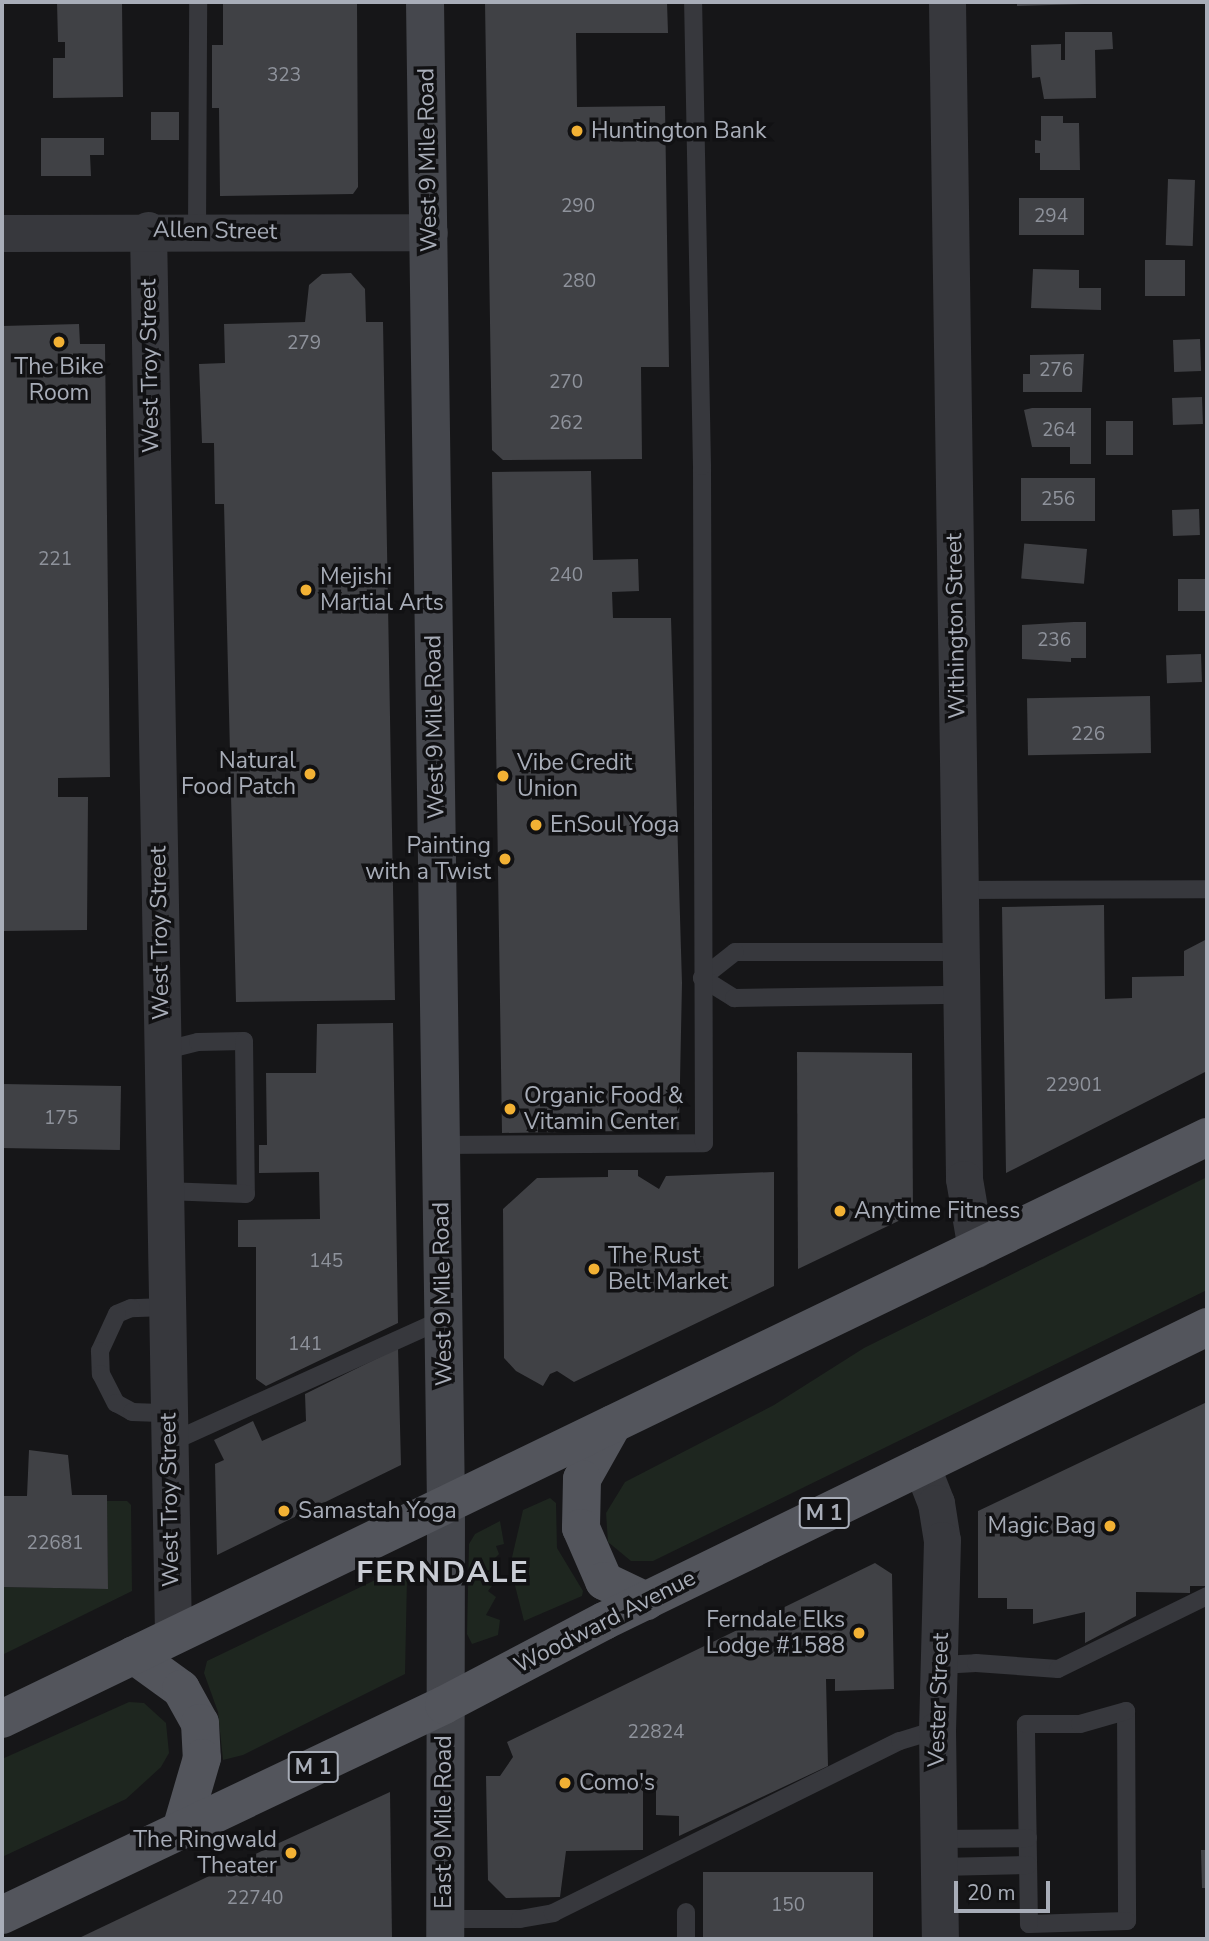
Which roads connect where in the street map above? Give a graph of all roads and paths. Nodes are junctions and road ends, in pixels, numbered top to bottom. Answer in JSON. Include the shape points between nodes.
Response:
{"nodes":[{"id":1,"x":198,"y":2,"type":"edge"},
{"id":2,"x":425,"y":2,"type":"edge"},
{"id":3,"x":693,"y":2,"type":"edge"},
{"id":4,"x":947,"y":2,"type":"edge"},
{"id":5,"x":148,"y":230,"type":"junction"},
{"id":6,"x":197,"y":231,"type":"junction"},
{"id":7,"x":429,"y":232,"type":"junction"},
{"id":8,"x":2,"y":233,"type":"edge"},
{"id":9,"x":1207,"y":889,"type":"edge"},
{"id":10,"x":960,"y":890,"type":"junction"},
{"id":11,"x":961,"y":952,"type":"junction"},
{"id":12,"x":702,"y":978,"type":"junction"},
{"id":13,"x":962,"y":995,"type":"junction"},
{"id":14,"x":162,"y":1051,"type":"junction"},
{"id":15,"x":1207,"y":1137,"type":"edge"},
{"id":16,"x":442,"y":1145,"type":"junction"},
{"id":17,"x":164,"y":1191,"type":"junction"},
{"id":18,"x":976,"y":1249,"type":"junction"},
{"id":19,"x":166,"y":1307,"type":"junction"},
{"id":20,"x":444,"y":1319,"type":"junction"},
{"id":21,"x":1207,"y":1327,"type":"edge"},
{"id":22,"x":612,"y":1424,"type":"junction"},
{"id":23,"x":168,"y":1427,"type":"junction"},
{"id":24,"x":921,"y":1465,"type":"junction"},
{"id":25,"x":446,"y":1504,"type":"junction"},
{"id":26,"x":1207,"y":1595,"type":"edge"},
{"id":27,"x":646,"y":1601,"type":"junction"},
{"id":28,"x":173,"y":1636,"type":"junction"},
{"id":29,"x":134,"y":1655,"type":"junction"},
{"id":30,"x":940,"y":1665,"type":"junction"},
{"id":31,"x":444,"y":1705,"type":"junction"},
{"id":32,"x":2,"y":1719,"type":"edge"},
{"id":33,"x":937,"y":1730,"type":"junction"},
{"id":34,"x":181,"y":1830,"type":"junction"},
{"id":35,"x":1028,"y":1838,"type":"junction"},
{"id":36,"x":938,"y":1853,"type":"junction"},
{"id":37,"x":1028,"y":1865,"type":"junction"},
{"id":38,"x":686,"y":1912,"type":"dead end"},
{"id":39,"x":2,"y":1915,"type":"edge"},
{"id":40,"x":445,"y":1929,"type":"edge"},
{"id":41,"x":686,"y":1939,"type":"edge"},
{"id":42,"x":940,"y":1939,"type":"edge"}],
"edges":[{"from":1,"to":6,"type":"lane"},
{"from":2,"to":7,"type":"main road","name":"West 9 Mile Road"},
{"from":3,"to":12,"type":"lane","via":[[702,466]]},
{"from":4,"to":10,"type":"street","name":"Withington Street"},
{"from":5,"to":6,"type":"street","name":"Allen Street"},
{"from":5,"to":8,"type":"street","name":"Allen Street"},
{"from":5,"to":14,"type":"street","name":"West Troy Street"},
{"from":6,"to":7,"type":"street","name":"Allen Street"},
{"from":7,"to":16,"type":"main road","name":"West 9 Mile Road"},
{"from":9,"to":10,"type":"lane"},
{"from":10,"to":11,"type":"street","name":"Withington Street"},
{"from":11,"to":12,"type":"lane","via":[[735,952]]},
{"from":11,"to":13,"type":"street","name":"Withington Street"},
{"from":12,"to":13,"type":"lane","via":[[734,998]]},
{"from":12,"to":16,"type":"lane","via":[[704,1143]]},
{"from":13,"to":18,"type":"street","name":"Withington Street","via":[[964,1178]]},
{"from":14,"to":17,"type":"street","name":"West Troy Street"},
{"from":14,"to":17,"type":"lane","via":[[198,1042],[244,1041],[246,1194]]},
{"from":15,"to":18,"type":"main road"},
{"from":16,"to":20,"type":"main road","name":"West 9 Mile Road"},
{"from":17,"to":19,"type":"street","name":"West Troy Street"},
{"from":18,"to":22,"type":"main road"},
{"from":19,"to":23,"type":"street","name":"West Troy Street"},
{"from":19,"to":23,"type":"lane","via":[[131,1308],[117,1314],[100,1351],[101,1374],[116,1402]]},
{"from":20,"to":23,"type":"lane"},
{"from":20,"to":25,"type":"main road","name":"West 9 Mile Road"},
{"from":21,"to":24,"type":"main road","name":"Woodward Avenue","number":"M 1"},
{"from":22,"to":25,"type":"main road"},
{"from":22,"to":27,"type":"main road","via":[[582,1479],[581,1528],[604,1581]]},
{"from":23,"to":28,"type":"street","name":"West Troy Street"},
{"from":24,"to":27,"type":"main road","name":"Woodward Avenue","number":"M 1"},
{"from":24,"to":30,"type":"street","name":"Vester Street","via":[[940,1521]]},
{"from":25,"to":28,"type":"main road"},
{"from":25,"to":31,"type":"main road","name":"West 9 Mile Road"},
{"from":26,"to":30,"type":"lane","via":[[1058,1669]]},
{"from":27,"to":31,"type":"main road","name":"Woodward Avenue","number":"M 1"},
{"from":28,"to":29,"type":"main road"},
{"from":29,"to":32,"type":"main road"},
{"from":29,"to":34,"type":"main road","via":[[181,1689],[200,1723],[202,1758]]},
{"from":30,"to":33,"type":"street","name":"Vester Street"},
{"from":31,"to":34,"type":"main road","name":"Woodward Avenue","number":"M 1"},
{"from":31,"to":40,"type":"main road","name":"East 9 Mile Road"},
{"from":33,"to":36,"type":"street","name":"Vester Street"},
{"from":33,"to":40,"type":"lane","via":[[900,1741],[553,1913]]},
{"from":34,"to":39,"type":"main road","name":"Woodward Avenue","number":"M 1"},
{"from":35,"to":36,"type":"lane"},
{"from":35,"to":37,"type":"lane"},
{"from":35,"to":37,"type":"lane","via":[[1026,1724],[1080,1724],[1126,1711],[1127,1922],[1029,1924]]},
{"from":36,"to":37,"type":"lane"},
{"from":36,"to":42,"type":"street","name":"Vester Street"},
{"from":38,"to":41,"type":"lane"}]}
